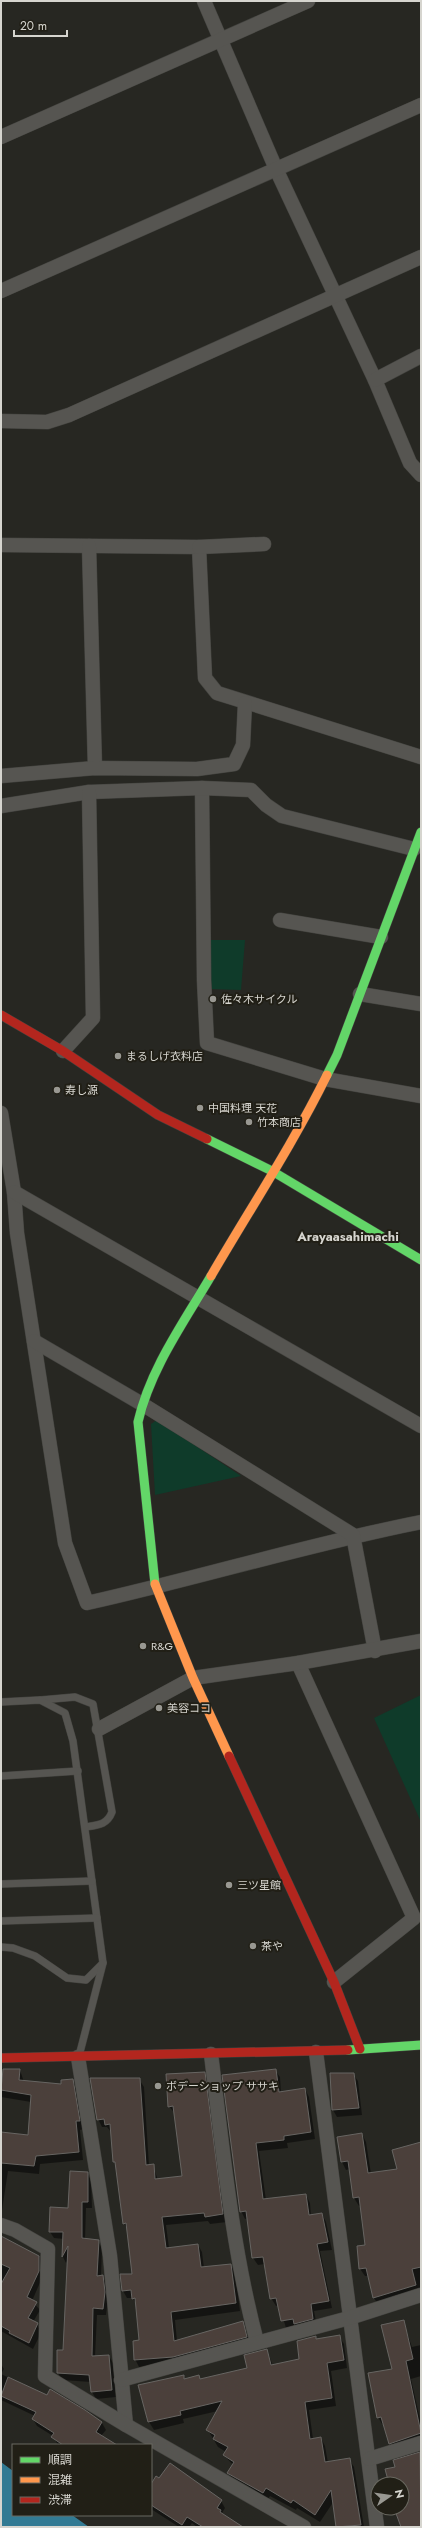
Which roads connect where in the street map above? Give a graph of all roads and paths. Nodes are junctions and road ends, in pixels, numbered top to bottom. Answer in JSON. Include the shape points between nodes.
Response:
{"nodes":[{"id":1,"x":204,"y":1,"type":"edge"},
{"id":2,"x":308,"y":1,"type":"edge"},
{"id":3,"x":222,"y":40,"type":"junction"},
{"id":4,"x":421,"y":105,"type":"edge"},
{"id":5,"x":1,"y":136,"type":"edge"},
{"id":6,"x":276,"y":169,"type":"junction"},
{"id":7,"x":421,"y":257,"type":"edge"},
{"id":8,"x":1,"y":292,"type":"edge"},
{"id":9,"x":334,"y":296,"type":"junction"},
{"id":10,"x":421,"y":356,"type":"edge"},
{"id":11,"x":375,"y":380,"type":"junction"},
{"id":12,"x":1,"y":421,"type":"edge"},
{"id":13,"x":421,"y":475,"type":"edge"},
{"id":14,"x":264,"y":544,"type":"dead end"},
{"id":15,"x":1,"y":545,"type":"edge"},
{"id":16,"x":89,"y":546,"type":"junction"},
{"id":17,"x":199,"y":547,"type":"junction"},
{"id":18,"x":245,"y":703,"type":"junction"},
{"id":19,"x":421,"y":757,"type":"edge"},
{"id":20,"x":95,"y":768,"type":"junction"},
{"id":21,"x":1,"y":776,"type":"edge"},
{"id":22,"x":202,"y":788,"type":"junction"},
{"id":23,"x":89,"y":792,"type":"junction"},
{"id":24,"x":1,"y":806,"type":"edge"},
{"id":25,"x":421,"y":832,"type":"edge"},
{"id":26,"x":414,"y":849,"type":"junction"},
{"id":27,"x":280,"y":920,"type":"dead end"},
{"id":28,"x":381,"y":937,"type":"junction"},
{"id":29,"x":360,"y":994,"type":"junction"},
{"id":30,"x":421,"y":1004,"type":"edge"},
{"id":31,"x":1,"y":1014,"type":"edge"},
{"id":32,"x":63,"y":1051,"type":"junction"},
{"id":33,"x":325,"y":1079,"type":"junction"},
{"id":34,"x":421,"y":1096,"type":"edge"},
{"id":35,"x":1,"y":1112,"type":"edge"},
{"id":36,"x":272,"y":1171,"type":"junction"},
{"id":37,"x":14,"y":1192,"type":"junction"},
{"id":38,"x":421,"y":1260,"type":"edge"},
{"id":39,"x":200,"y":1297,"type":"junction"},
{"id":40,"x":34,"y":1341,"type":"junction"},
{"id":41,"x":142,"y":1404,"type":"junction"},
{"id":42,"x":421,"y":1426,"type":"edge"},
{"id":43,"x":421,"y":1522,"type":"edge"},
{"id":44,"x":353,"y":1535,"type":"junction"},
{"id":45,"x":155,"y":1588,"type":"junction"},
{"id":46,"x":421,"y":1641,"type":"edge"},
{"id":47,"x":374,"y":1651,"type":"junction"},
{"id":48,"x":298,"y":1663,"type":"junction"},
{"id":49,"x":193,"y":1678,"type":"junction"},
{"id":50,"x":40,"y":1700,"type":"junction"},
{"id":51,"x":1,"y":1702,"type":"edge"},
{"id":52,"x":99,"y":1729,"type":"junction"},
{"id":53,"x":78,"y":1771,"type":"junction"},
{"id":54,"x":1,"y":1776,"type":"edge"},
{"id":55,"x":85,"y":1827,"type":"junction"},
{"id":56,"x":92,"y":1881,"type":"junction"},
{"id":57,"x":1,"y":1884,"type":"edge"},
{"id":58,"x":97,"y":1918,"type":"junction"},
{"id":59,"x":1,"y":1921,"type":"edge"},
{"id":60,"x":1,"y":1947,"type":"edge"},
{"id":61,"x":103,"y":1963,"type":"junction"},
{"id":62,"x":334,"y":1982,"type":"junction"},
{"id":63,"x":421,"y":2045,"type":"edge"},
{"id":64,"x":360,"y":2049,"type":"junction"},
{"id":65,"x":316,"y":2052,"type":"junction"},
{"id":66,"x":211,"y":2054,"type":"junction"},
{"id":67,"x":78,"y":2057,"type":"junction"},
{"id":68,"x":1,"y":2058,"type":"edge"},
{"id":69,"x":1,"y":2226,"type":"edge"},
{"id":70,"x":421,"y":2295,"type":"edge"},
{"id":71,"x":349,"y":2318,"type":"junction"},
{"id":72,"x":257,"y":2342,"type":"junction"},
{"id":73,"x":121,"y":2380,"type":"junction"},
{"id":74,"x":126,"y":2425,"type":"junction"},
{"id":75,"x":421,"y":2444,"type":"edge"},
{"id":76,"x":369,"y":2459,"type":"junction"},
{"id":77,"x":304,"y":2527,"type":"edge"},
{"id":78,"x":377,"y":2527,"type":"edge"}],
"edges":[{"from":1,"to":3,"type":"street"},
{"from":2,"to":3,"type":"street"},
{"from":3,"to":5,"type":"street"},
{"from":3,"to":6,"type":"street"},
{"from":4,"to":6,"type":"street"},
{"from":6,"to":8,"type":"street"},
{"from":6,"to":9,"type":"street"},
{"from":7,"to":9,"type":"street"},
{"from":9,"to":11,"type":"street"},
{"from":9,"to":12,"type":"street","via":[[69,414],[47,422]]},
{"from":10,"to":11,"type":"street"},
{"from":11,"to":13,"type":"street","via":[[410,463]]},
{"from":14,"to":17,"type":"street"},
{"from":15,"to":16,"type":"street"},
{"from":16,"to":17,"type":"street"},
{"from":16,"to":20,"type":"street"},
{"from":17,"to":18,"type":"street","via":[[205,678],[217,693]]},
{"from":18,"to":19,"type":"street"},
{"from":18,"to":20,"type":"street","via":[[243,745],[234,764],[197,770]]},
{"from":20,"to":21,"type":"street"},
{"from":22,"to":23,"type":"street"},
{"from":22,"to":26,"type":"street","via":[[251,790],[282,816]]},
{"from":22,"to":33,"type":"street","via":[[207,1043]]},
{"from":23,"to":24,"type":"street"},
{"from":23,"to":32,"type":"street","via":[[93,1018]]},
{"from":25,"to":26,"type":"street"},
{"from":26,"to":28,"type":"street"},
{"from":27,"to":28,"type":"street"},
{"from":28,"to":29,"type":"street"},
{"from":29,"to":30,"type":"street"},
{"from":29,"to":33,"type":"street"},
{"from":31,"to":32,"type":"street"},
{"from":32,"to":36,"type":"street","via":[[158,1116]]},
{"from":33,"to":34,"type":"street"},
{"from":33,"to":36,"type":"street","via":[[305,1120]]},
{"from":35,"to":37,"type":"street"},
{"from":36,"to":38,"type":"street"},
{"from":36,"to":39,"type":"street"},
{"from":37,"to":39,"type":"street"},
{"from":37,"to":40,"type":"street","via":[[17,1233]]},
{"from":39,"to":41,"type":"street","via":[[160,1361]]},
{"from":39,"to":42,"type":"street"},
{"from":40,"to":41,"type":"street"},
{"from":40,"to":45,"type":"street","via":[[65,1543],[87,1603]]},
{"from":41,"to":44,"type":"street"},
{"from":41,"to":45,"type":"street","via":[[138,1422]]},
{"from":43,"to":44,"type":"street"},
{"from":44,"to":45,"type":"street"},
{"from":44,"to":47,"type":"street"},
{"from":45,"to":49,"type":"street"},
{"from":46,"to":47,"type":"street"},
{"from":47,"to":48,"type":"street"},
{"from":48,"to":49,"type":"street"},
{"from":48,"to":62,"type":"street","via":[[414,1918]]},
{"from":49,"to":52,"type":"street"},
{"from":49,"to":62,"type":"street"},
{"from":50,"to":51,"type":"lane"},
{"from":50,"to":52,"type":"lane","via":[[75,1697],[93,1704]]},
{"from":50,"to":53,"type":"lane","via":[[65,1713],[74,1741]]},
{"from":52,"to":55,"type":"lane","via":[[112,1812],[109,1820],[103,1824]]},
{"from":53,"to":54,"type":"lane"},
{"from":53,"to":55,"type":"lane"},
{"from":55,"to":56,"type":"lane"},
{"from":56,"to":57,"type":"lane"},
{"from":56,"to":58,"type":"lane"},
{"from":58,"to":59,"type":"lane"},
{"from":58,"to":61,"type":"lane"},
{"from":60,"to":61,"type":"lane","via":[[13,1948],[35,1956],[67,1978],[86,1980]]},
{"from":61,"to":67,"type":"lane"},
{"from":62,"to":64,"type":"street"},
{"from":63,"to":64,"type":"street"},
{"from":64,"to":65,"type":"street"},
{"from":65,"to":66,"type":"street"},
{"from":65,"to":71,"type":"street"},
{"from":66,"to":67,"type":"street"},
{"from":66,"to":72,"type":"street","via":[[233,2228],[243,2290]]},
{"from":67,"to":68,"type":"street"},
{"from":67,"to":73,"type":"street","via":[[110,2256]]},
{"from":69,"to":74,"type":"street","via":[[15,2230],[48,2249],[45,2376]]},
{"from":70,"to":71,"type":"street"},
{"from":71,"to":72,"type":"street"},
{"from":71,"to":76,"type":"street"},
{"from":72,"to":73,"type":"street"},
{"from":73,"to":74,"type":"street"},
{"from":74,"to":77,"type":"street"},
{"from":75,"to":76,"type":"street"},
{"from":76,"to":78,"type":"street"}]}
